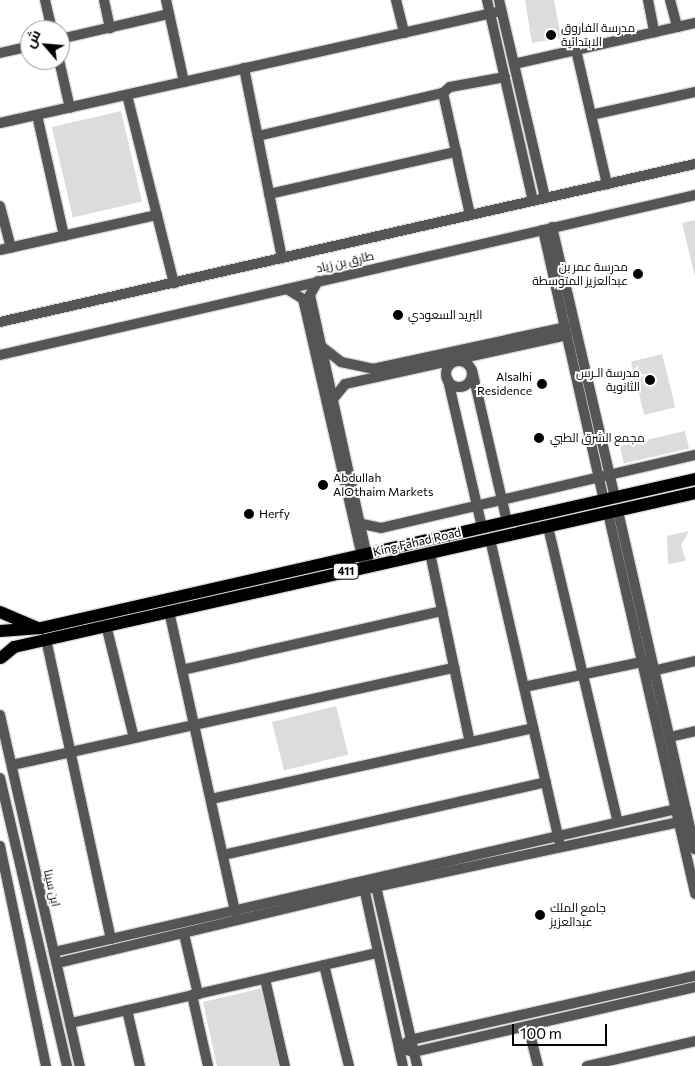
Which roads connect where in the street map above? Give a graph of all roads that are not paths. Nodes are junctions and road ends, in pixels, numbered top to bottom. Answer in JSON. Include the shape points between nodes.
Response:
{"nodes":[{"id":1,"x":45,"y":0,"type":"edge"},
{"id":2,"x":104,"y":0,"type":"edge"},
{"id":3,"x":166,"y":0,"type":"edge"},
{"id":4,"x":396,"y":0,"type":"edge"},
{"id":5,"x":487,"y":0,"type":"edge"},
{"id":6,"x":499,"y":0,"type":"edge"},
{"id":7,"x":648,"y":0,"type":"edge"},
{"id":8,"x":670,"y":0,"type":"edge"},
{"id":9,"x":501,"y":11,"type":"junction"},
{"id":10,"x":490,"y":13,"type":"junction"},
{"id":11,"x":169,"y":14,"type":"junction"},
{"id":12,"x":50,"y":20,"type":"edge"},
{"id":13,"x":695,"y":23,"type":"edge"},
{"id":14,"x":677,"y":27,"type":"junction"},
{"id":15,"x":110,"y":28,"type":"junction"},
{"id":16,"x":654,"y":32,"type":"junction"},
{"id":17,"x":404,"y":33,"type":"junction"},
{"id":18,"x":70,"y":38,"type":"edge"},
{"id":19,"x":20,"y":48,"type":"edge"},
{"id":20,"x":576,"y":50,"type":"junction"},
{"id":21,"x":0,"y":53,"type":"edge"},
{"id":22,"x":514,"y":64,"type":"junction"},
{"id":23,"x":244,"y":68,"type":"junction"},
{"id":24,"x":61,"y":70,"type":"edge"},
{"id":25,"x":505,"y":77,"type":"junction"},
{"id":26,"x":184,"y":82,"type":"junction"},
{"id":27,"x":695,"y":92,"type":"edge"},
{"id":28,"x":443,"y":93,"type":"junction"},
{"id":29,"x":127,"y":95,"type":"junction"},
{"id":30,"x":70,"y":108,"type":"junction"},
{"id":31,"x":37,"y":115,"type":"junction"},
{"id":32,"x":591,"y":115,"type":"junction"},
{"id":33,"x":0,"y":123,"type":"edge"},
{"id":34,"x":258,"y":136,"type":"junction"},
{"id":35,"x":456,"y":152,"type":"junction"},
{"id":36,"x":695,"y":164,"type":"edge"},
{"id":37,"x":607,"y":184,"type":"junction"},
{"id":38,"x":269,"y":194,"type":"junction"},
{"id":39,"x":695,"y":195,"type":"edge"},
{"id":40,"x":545,"y":198,"type":"junction"},
{"id":41,"x":534,"y":201,"type":"junction"},
{"id":42,"x":0,"y":206,"type":"edge"},
{"id":43,"x":157,"y":215,"type":"junction"},
{"id":44,"x":470,"y":215,"type":"junction"},
{"id":45,"x":548,"y":229,"type":"junction"},
{"id":46,"x":64,"y":236,"type":"junction"},
{"id":47,"x":11,"y":248,"type":"junction"},
{"id":48,"x":0,"y":250,"type":"edge"},
{"id":49,"x":282,"y":258,"type":"junction"},
{"id":50,"x":318,"y":281,"type":"junction"},
{"id":51,"x":174,"y":283,"type":"junction"},
{"id":52,"x":286,"y":289,"type":"junction"},
{"id":53,"x":0,"y":322,"type":"edge"},
{"id":54,"x":566,"y":331,"type":"junction"},
{"id":55,"x":321,"y":346,"type":"junction"},
{"id":56,"x":466,"y":349,"type":"junction"},
{"id":57,"x":0,"y":354,"type":"edge"},
{"id":58,"x":444,"y":354,"type":"junction"},
{"id":59,"x":456,"y":361,"type":"junction"},
{"id":60,"x":472,"y":370,"type":"junction"},
{"id":61,"x":448,"y":380,"type":"junction"},
{"id":62,"x":333,"y":400,"type":"junction"},
{"id":63,"x":695,"y":455,"type":"edge"},
{"id":64,"x":604,"y":476,"type":"junction"},
{"id":65,"x":695,"y":479,"type":"edge"},
{"id":66,"x":695,"y":493,"type":"edge"},
{"id":67,"x":610,"y":498,"type":"junction"},
{"id":68,"x":502,"y":499,"type":"junction"},
{"id":69,"x":477,"y":504,"type":"junction"},
{"id":70,"x":613,"y":512,"type":"junction"},
{"id":71,"x":507,"y":522,"type":"junction"},
{"id":72,"x":362,"y":524,"type":"junction"},
{"id":73,"x":548,"y":526,"type":"junction"},
{"id":74,"x":482,"y":527,"type":"junction"},
{"id":75,"x":490,"y":539,"type":"junction"},
{"id":76,"x":430,"y":553,"type":"junction"},
{"id":77,"x":366,"y":558,"type":"junction"},
{"id":78,"x":169,"y":611,"type":"junction"},
{"id":79,"x":0,"y":612,"type":"edge"},
{"id":80,"x":442,"y":612,"type":"junction"},
{"id":81,"x":106,"y":625,"type":"junction"},
{"id":82,"x":0,"y":631,"type":"edge"},
{"id":83,"x":43,"y":634,"type":"junction"},
{"id":84,"x":0,"y":637,"type":"edge"},
{"id":85,"x":1,"y":659,"type":"edge"},
{"id":86,"x":647,"y":660,"type":"junction"},
{"id":87,"x":695,"y":661,"type":"edge"},
{"id":88,"x":454,"y":668,"type":"junction"},
{"id":89,"x":182,"y":670,"type":"junction"},
{"id":90,"x":649,"y":672,"type":"junction"},
{"id":91,"x":583,"y":674,"type":"junction"},
{"id":92,"x":524,"y":688,"type":"junction"},
{"id":93,"x":0,"y":715,"type":"edge"},
{"id":94,"x":195,"y":724,"type":"junction"},
{"id":95,"x":533,"y":728,"type":"junction"},
{"id":96,"x":695,"y":731,"type":"edge"},
{"id":97,"x":670,"y":737,"type":"junction"},
{"id":98,"x":134,"y":738,"type":"junction"},
{"id":99,"x":470,"y":742,"type":"junction"},
{"id":100,"x":71,"y":752,"type":"junction"},
{"id":101,"x":12,"y":765,"type":"junction"},
{"id":102,"x":0,"y":778,"type":"edge"},
{"id":103,"x":546,"y":782,"type":"junction"},
{"id":104,"x":211,"y":799,"type":"junction"},
{"id":105,"x":681,"y":809,"type":"junction"},
{"id":106,"x":618,"y":822,"type":"junction"},
{"id":107,"x":678,"y":822,"type":"junction"},
{"id":108,"x":558,"y":836,"type":"junction"},
{"id":109,"x":0,"y":846,"type":"edge"},
{"id":110,"x":561,"y":849,"type":"junction"},
{"id":111,"x":695,"y":849,"type":"edge"},
{"id":112,"x":223,"y":855,"type":"junction"},
{"id":113,"x":375,"y":882,"type":"junction"},
{"id":114,"x":364,"y":885,"type":"junction"},
{"id":115,"x":695,"y":894,"type":"edge"},
{"id":116,"x":235,"y":910,"type":"junction"},
{"id":117,"x":238,"y":922,"type":"junction"},
{"id":118,"x":184,"y":934,"type":"junction"},
{"id":119,"x":111,"y":939,"type":"junction"},
{"id":120,"x":54,"y":952,"type":"junction"},
{"id":121,"x":376,"y":954,"type":"junction"},
{"id":122,"x":57,"y":963,"type":"junction"},
{"id":123,"x":324,"y":965,"type":"junction"},
{"id":124,"x":695,"y":976,"type":"edge"},
{"id":125,"x":265,"y":979,"type":"junction"},
{"id":126,"x":695,"y":987,"type":"edge"},
{"id":127,"x":195,"y":995,"type":"junction"},
{"id":128,"x":127,"y":1010,"type":"junction"},
{"id":129,"x":70,"y":1023,"type":"junction"},
{"id":130,"x":528,"y":1026,"type":"junction"},
{"id":131,"x":410,"y":1040,"type":"junction"},
{"id":132,"x":695,"y":1041,"type":"edge"},
{"id":133,"x":399,"y":1048,"type":"junction"},
{"id":134,"x":414,"y":1052,"type":"junction"},
{"id":135,"x":46,"y":1066,"type":"edge"},
{"id":136,"x":66,"y":1066,"type":"edge"},
{"id":137,"x":80,"y":1066,"type":"edge"},
{"id":138,"x":140,"y":1066,"type":"edge"},
{"id":139,"x":208,"y":1066,"type":"edge"},
{"id":140,"x":285,"y":1066,"type":"edge"},
{"id":141,"x":349,"y":1066,"type":"edge"},
{"id":142,"x":403,"y":1066,"type":"edge"},
{"id":143,"x":417,"y":1066,"type":"edge"},
{"id":144,"x":538,"y":1066,"type":"edge"},
{"id":145,"x":587,"y":1066,"type":"edge"}],
"edges":[{"from":1,"to":12,"type":"street"},
{"from":2,"to":15,"type":"street"},
{"from":3,"to":11,"type":"street"},
{"from":4,"to":17,"type":"street"},
{"from":5,"to":10,"type":"street"},
{"from":6,"to":9,"type":"street"},
{"from":7,"to":16,"type":"street"},
{"from":8,"to":14,"type":"street"},
{"from":9,"to":10,"type":"street"},
{"from":9,"to":22,"type":"street"},
{"from":10,"to":17,"type":"street"},
{"from":10,"to":25,"type":"street"},
{"from":11,"to":15,"type":"street"},
{"from":11,"to":26,"type":"street"},
{"from":13,"to":14,"type":"street"},
{"from":14,"to":16,"type":"street"},
{"from":15,"to":18,"type":"street"},
{"from":16,"to":20,"type":"street"},
{"from":17,"to":23,"type":"street"},
{"from":19,"to":21,"type":"street"},
{"from":20,"to":22,"type":"street"},
{"from":20,"to":32,"type":"street"},
{"from":22,"to":40,"type":"street"},
{"from":23,"to":26,"type":"street"},
{"from":23,"to":34,"type":"street"},
{"from":24,"to":30,"type":"street"},
{"from":25,"to":28,"type":"street","via":[[450,87]]},
{"from":25,"to":41,"type":"street"},
{"from":26,"to":29,"type":"street"},
{"from":27,"to":32,"type":"street"},
{"from":28,"to":34,"type":"street"},
{"from":28,"to":35,"type":"street"},
{"from":29,"to":30,"type":"street"},
{"from":29,"to":43,"type":"street"},
{"from":30,"to":31,"type":"street"},
{"from":31,"to":33,"type":"street"},
{"from":31,"to":46,"type":"street"},
{"from":32,"to":37,"type":"street"},
{"from":34,"to":38,"type":"street"},
{"from":35,"to":38,"type":"street"},
{"from":35,"to":44,"type":"street"},
{"from":36,"to":37,"type":"street","name":"طارق بن زياد"},
{"from":37,"to":40,"type":"street","name":"طارق بن زياد"},
{"from":38,"to":49,"type":"street"},
{"from":39,"to":45,"type":"street","name":"طارق بن زياد"},
{"from":40,"to":41,"type":"street","name":"طارق بن زياد"},
{"from":41,"to":44,"type":"street","name":"طارق بن زياد"},
{"from":42,"to":47,"type":"street"},
{"from":43,"to":46,"type":"street"},
{"from":43,"to":51,"type":"street"},
{"from":44,"to":49,"type":"street","name":"طارق بن زياد"},
{"from":45,"to":50,"type":"street","name":"طارق بن زياد"},
{"from":45,"to":54,"type":"street"},
{"from":45,"to":64,"type":"street"},
{"from":46,"to":47,"type":"street"},
{"from":47,"to":48,"type":"street"},
{"from":49,"to":51,"type":"street","name":"طارق بن زياد"},
{"from":50,"to":52,"type":"street","name":"طارق بن زياد"},
{"from":50,"to":55,"type":"street","via":[[310,295]]},
{"from":51,"to":53,"type":"street","name":"طارق بن زياد"},
{"from":52,"to":57,"type":"street","name":"طارق بن زياد"},
{"from":52,"to":77,"type":"street","via":[[299,292],[302,299]]},
{"from":54,"to":56,"type":"street"},
{"from":54,"to":59,"type":"street"},
{"from":54,"to":64,"type":"street"},
{"from":55,"to":58,"type":"street","via":[[341,362],[374,369]]},
{"from":55,"to":62,"type":"street"},
{"from":56,"to":58,"type":"street"},
{"from":56,"to":59,"type":"street"},
{"from":58,"to":59,"type":"street"},
{"from":59,"to":60,"type":"street"},
{"from":59,"to":61,"type":"street"},
{"from":59,"to":62,"type":"street","via":[[345,384]]},
{"from":60,"to":61,"type":"street","via":[[466,385],[454,386]]},
{"from":60,"to":68,"type":"street"},
{"from":61,"to":69,"type":"street"},
{"from":62,"to":72,"type":"street"},
{"from":63,"to":64,"type":"street"},
{"from":64,"to":67,"type":"street"},
{"from":64,"to":68,"type":"street"},
{"from":65,"to":67,"type":"main road","name":"King Fahad Road","number":"411"},
{"from":66,"to":70,"type":"main road","name":"King Fahad Road","number":"411"},
{"from":67,"to":71,"type":"main road","name":"King Fahad Road","number":"411"},
{"from":68,"to":69,"type":"street"},
{"from":68,"to":71,"type":"street"},
{"from":69,"to":72,"type":"street","via":[[382,528]]},
{"from":69,"to":74,"type":"street"},
{"from":70,"to":73,"type":"main road","name":"King Fahad Road","number":"411"},
{"from":70,"to":86,"type":"street"},
{"from":71,"to":74,"type":"main road","name":"King Fahad Road","number":"411"},
{"from":72,"to":77,"type":"street"},
{"from":73,"to":75,"type":"main road","name":"King Fahad Road","number":"411"},
{"from":73,"to":91,"type":"street"},
{"from":74,"to":77,"type":"main road","name":"King Fahad Road","number":"411"},
{"from":75,"to":76,"type":"main road","name":"King Fahad Road","number":"411"},
{"from":75,"to":92,"type":"street"},
{"from":76,"to":77,"type":"main road","name":"King Fahad Road","number":"411"},
{"from":76,"to":80,"type":"street"},
{"from":77,"to":78,"type":"main road","name":"King Fahad Road","number":"411"},
{"from":77,"to":83,"type":"main road","name":"King Fahad Road","number":"411"},
{"from":78,"to":81,"type":"main road","name":"King Fahad Road","number":"411"},
{"from":78,"to":89,"type":"street"},
{"from":79,"to":83,"type":"main road"},
{"from":80,"to":88,"type":"street"},
{"from":80,"to":89,"type":"street"},
{"from":81,"to":83,"type":"main road","name":"King Fahad Road","number":"411"},
{"from":81,"to":98,"type":"street"},
{"from":82,"to":83,"type":"main road","name":"King Fahad Road","number":"411"},
{"from":83,"to":85,"type":"main road","name":"King Fahad Road","number":"411","via":[[14,647]]},
{"from":83,"to":100,"type":"street"},
{"from":84,"to":85,"type":"main road","number":"411"},
{"from":86,"to":90,"type":"street"},
{"from":86,"to":91,"type":"street"},
{"from":87,"to":90,"type":"street"},
{"from":88,"to":94,"type":"street"},
{"from":88,"to":99,"type":"street"},
{"from":89,"to":94,"type":"street"},
{"from":90,"to":97,"type":"street"},
{"from":90,"to":105,"type":"street"},
{"from":91,"to":92,"type":"street"},
{"from":91,"to":106,"type":"street"},
{"from":92,"to":95,"type":"street"},
{"from":93,"to":101,"type":"street","name":"ابن سينا"},
{"from":94,"to":98,"type":"street"},
{"from":94,"to":104,"type":"street"},
{"from":95,"to":99,"type":"street"},
{"from":95,"to":103,"type":"street"},
{"from":96,"to":97,"type":"street"},
{"from":97,"to":105,"type":"street"},
{"from":98,"to":100,"type":"street"},
{"from":99,"to":104,"type":"street"},
{"from":100,"to":101,"type":"street"},
{"from":100,"to":119,"type":"street"},
{"from":101,"to":120,"type":"street","name":"ابن سينا"},
{"from":102,"to":136,"type":"street"},
{"from":103,"to":108,"type":"street"},
{"from":103,"to":112,"type":"street"},
{"from":104,"to":112,"type":"street"},
{"from":105,"to":106,"type":"street"},
{"from":105,"to":107,"type":"street"},
{"from":105,"to":111,"type":"street"},
{"from":106,"to":108,"type":"street"},
{"from":107,"to":110,"type":"street"},
{"from":107,"to":115,"type":"street"},
{"from":108,"to":110,"type":"street"},
{"from":108,"to":113,"type":"street"},
{"from":109,"to":135,"type":"street"},
{"from":110,"to":113,"type":"street"},
{"from":112,"to":116,"type":"street"},
{"from":113,"to":114,"type":"street"},
{"from":113,"to":131,"type":"street"},
{"from":114,"to":116,"type":"street"},
{"from":114,"to":117,"type":"street"},
{"from":114,"to":121,"type":"street"},
{"from":116,"to":117,"type":"street"},
{"from":116,"to":119,"type":"street"},
{"from":117,"to":118,"type":"street"},
{"from":118,"to":122,"type":"street"},
{"from":118,"to":127,"type":"street"},
{"from":119,"to":120,"type":"street"},
{"from":120,"to":122,"type":"street","name":"ابن سينا"},
{"from":121,"to":123,"type":"street"},
{"from":121,"to":133,"type":"street"},
{"from":122,"to":129,"type":"street","name":"ابن سينا"},
{"from":123,"to":125,"type":"street"},
{"from":123,"to":141,"type":"street"},
{"from":124,"to":131,"type":"street"},
{"from":125,"to":127,"type":"street"},
{"from":125,"to":140,"type":"street"},
{"from":126,"to":130,"type":"street"},
{"from":127,"to":128,"type":"street"},
{"from":127,"to":139,"type":"street"},
{"from":128,"to":129,"type":"street"},
{"from":128,"to":138,"type":"street"},
{"from":129,"to":137,"type":"street","name":"ابن سينا"},
{"from":130,"to":134,"type":"street"},
{"from":130,"to":144,"type":"street"},
{"from":131,"to":133,"type":"street"},
{"from":131,"to":134,"type":"street"},
{"from":132,"to":145,"type":"street"},
{"from":133,"to":134,"type":"street"},
{"from":133,"to":142,"type":"street"},
{"from":134,"to":143,"type":"street"}]}
